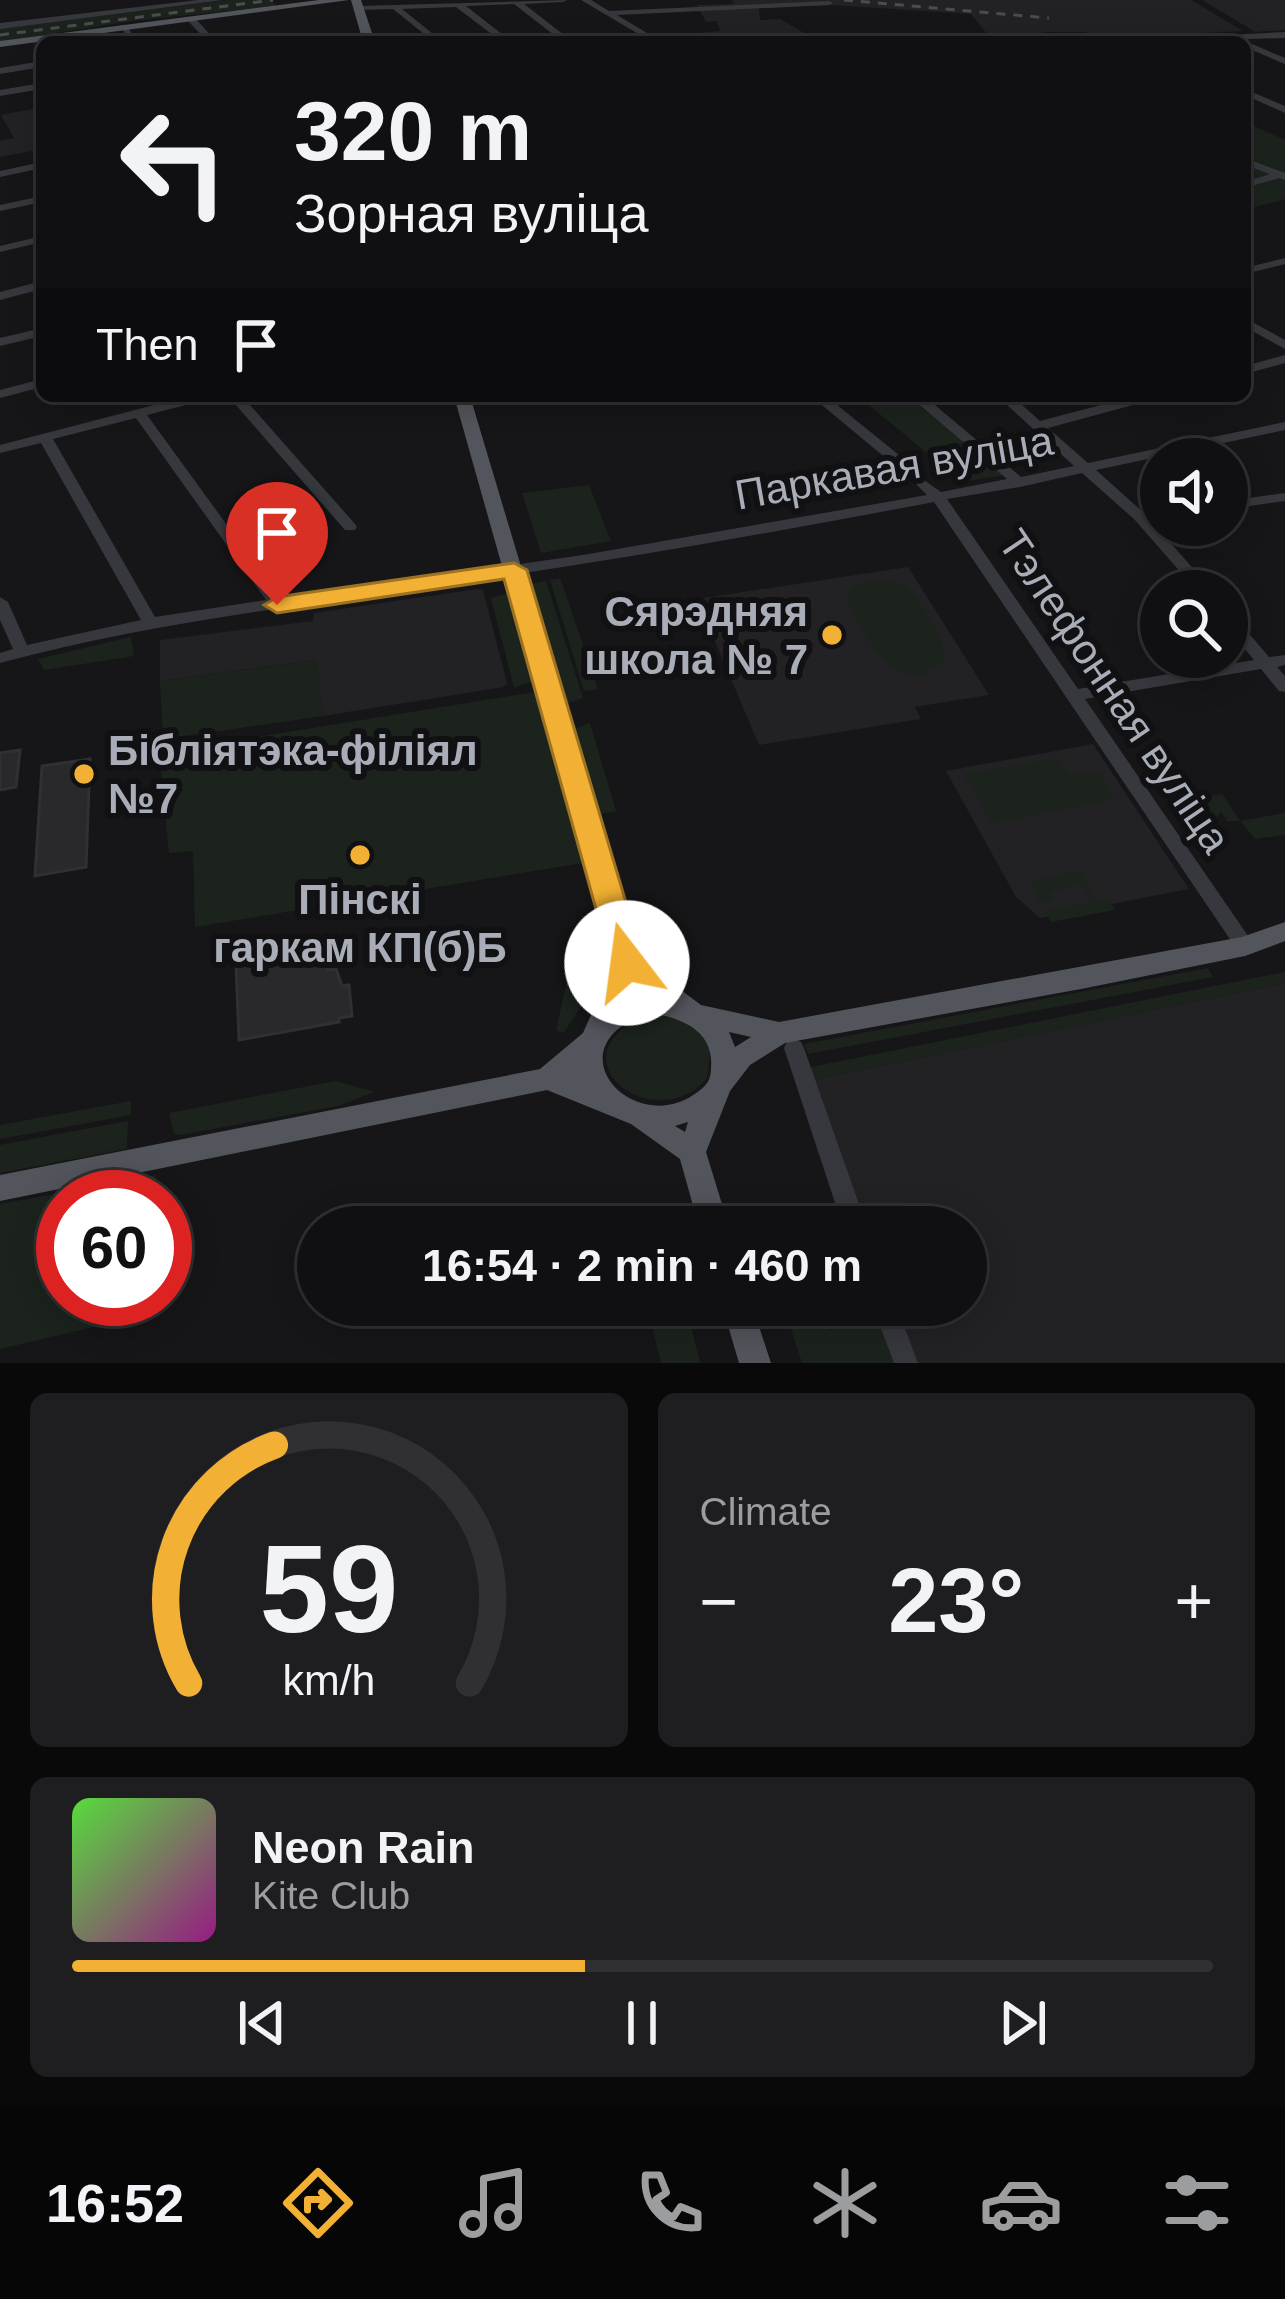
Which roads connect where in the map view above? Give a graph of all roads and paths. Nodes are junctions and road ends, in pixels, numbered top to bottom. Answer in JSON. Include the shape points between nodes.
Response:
{"nodes":[{"id":1,"x":93,"y":0,"type":"edge"},
{"id":2,"x":219,"y":0,"type":"edge"},
{"id":3,"x":563,"y":0,"type":"edge"},
{"id":4,"x":585,"y":0,"type":"edge"},
{"id":5,"x":201,"y":1,"type":"edge"},
{"id":6,"x":351,"y":2,"type":"edge"},
{"id":7,"x":517,"y":2,"type":"edge"},
{"id":8,"x":829,"y":3,"type":"edge"},
{"id":9,"x":146,"y":4,"type":"edge"},
{"id":10,"x":458,"y":4,"type":"junction"},
{"id":11,"x":395,"y":7,"type":"junction"},
{"id":12,"x":104,"y":10,"type":"junction"},
{"id":13,"x":610,"y":13,"type":"junction"},
{"id":14,"x":191,"y":19,"type":"junction"},
{"id":15,"x":0,"y":26,"type":"edge"},
{"id":16,"x":123,"y":27,"type":"junction"},
{"id":17,"x":1285,"y":35,"type":"edge"},
{"id":18,"x":58,"y":36,"type":"edge"},
{"id":19,"x":130,"y":36,"type":"edge"},
{"id":20,"x":207,"y":36,"type":"edge"},
{"id":21,"x":358,"y":36,"type":"edge"},
{"id":22,"x":366,"y":36,"type":"edge"},
{"id":23,"x":431,"y":36,"type":"edge"},
{"id":24,"x":500,"y":36,"type":"edge"},
{"id":25,"x":560,"y":36,"type":"edge"},
{"id":26,"x":648,"y":36,"type":"edge"},
{"id":27,"x":36,"y":39,"type":"edge"},
{"id":28,"x":1251,"y":40,"type":"edge"},
{"id":29,"x":0,"y":44,"type":"edge"},
{"id":30,"x":1251,"y":47,"type":"edge"},
{"id":31,"x":1285,"y":61,"type":"edge"},
{"id":32,"x":36,"y":65,"type":"edge"},
{"id":33,"x":0,"y":70,"type":"edge"},
{"id":34,"x":36,"y":87,"type":"edge"},
{"id":35,"x":0,"y":93,"type":"edge"},
{"id":36,"x":1251,"y":95,"type":"edge"},
{"id":37,"x":1285,"y":110,"type":"edge"},
{"id":38,"x":1251,"y":163,"type":"edge"},
{"id":39,"x":36,"y":166,"type":"edge"},
{"id":40,"x":0,"y":173,"type":"edge"},
{"id":41,"x":1282,"y":176,"type":"edge"},
{"id":42,"x":1251,"y":184,"type":"edge"},
{"id":43,"x":36,"y":200,"type":"edge"},
{"id":44,"x":0,"y":208,"type":"edge"},
{"id":45,"x":36,"y":240,"type":"edge"},
{"id":46,"x":0,"y":249,"type":"edge"},
{"id":47,"x":1285,"y":261,"type":"edge"},
{"id":48,"x":1251,"y":270,"type":"edge"},
{"id":49,"x":36,"y":287,"type":"edge"},
{"id":50,"x":0,"y":296,"type":"edge"},
{"id":51,"x":1251,"y":325,"type":"edge"},
{"id":52,"x":36,"y":333,"type":"edge"},
{"id":53,"x":0,"y":342,"type":"edge"},
{"id":54,"x":1285,"y":345,"type":"edge"},
{"id":55,"x":1285,"y":359,"type":"edge"},
{"id":56,"x":1251,"y":368,"type":"edge"},
{"id":57,"x":36,"y":385,"type":"edge"},
{"id":58,"x":0,"y":394,"type":"edge"},
{"id":59,"x":183,"y":402,"type":"edge"},
{"id":60,"x":240,"y":402,"type":"edge"},
{"id":61,"x":464,"y":402,"type":"edge"},
{"id":62,"x":825,"y":402,"type":"edge"},
{"id":63,"x":923,"y":402,"type":"edge"},
{"id":64,"x":1012,"y":402,"type":"edge"},
{"id":65,"x":1128,"y":402,"type":"edge"},
{"id":66,"x":140,"y":414,"type":"junction"},
{"id":67,"x":1042,"y":425,"type":"junction"},
{"id":68,"x":1285,"y":426,"type":"edge"},
{"id":69,"x":45,"y":438,"type":"junction"},
{"id":70,"x":0,"y":449,"type":"edge"},
{"id":71,"x":1088,"y":469,"type":"junction"},
{"id":72,"x":1020,"y":483,"type":"junction"},
{"id":73,"x":1285,"y":497,"type":"edge"},
{"id":74,"x":939,"y":498,"type":"junction"},
{"id":75,"x":1248,"y":502,"type":"edge"},
{"id":76,"x":1139,"y":516,"type":"joint"},
{"id":77,"x":350,"y":527,"type":"dead end"},
{"id":78,"x":514,"y":570,"type":"junction"},
{"id":79,"x":1187,"y":570,"type":"edge"},
{"id":80,"x":0,"y":602,"type":"edge"},
{"id":81,"x":277,"y":605,"type":"junction"},
{"id":82,"x":151,"y":623,"type":"junction"},
{"id":83,"x":1248,"y":643,"type":"edge"},
{"id":84,"x":22,"y":652,"type":"junction"},
{"id":85,"x":0,"y":658,"type":"edge"},
{"id":86,"x":1285,"y":660,"type":"edge"},
{"id":87,"x":1264,"y":663,"type":"junction"},
{"id":88,"x":1285,"y":687,"type":"edge"},
{"id":89,"x":1074,"y":694,"type":"junction"},
{"id":90,"x":1285,"y":932,"type":"edge"},
{"id":91,"x":1285,"y":945,"type":"edge"},
{"id":92,"x":1245,"y":946,"type":"junction"},
{"id":93,"x":627,"y":963,"type":"junction"},
{"id":94,"x":695,"y":1012,"type":"junction"},
{"id":95,"x":596,"y":1034,"type":"junction"},
{"id":96,"x":786,"y":1041,"type":"junction"},
{"id":97,"x":547,"y":1079,"type":"junction"},
{"id":98,"x":716,"y":1090,"type":"junction"},
{"id":99,"x":619,"y":1107,"type":"junction"},
{"id":100,"x":692,"y":1152,"type":"junction"},
{"id":101,"x":0,"y":1188,"type":"edge"},
{"id":102,"x":708,"y":1206,"type":"edge"},
{"id":103,"x":848,"y":1206,"type":"edge"},
{"id":104,"x":744,"y":1326,"type":"edge"},
{"id":105,"x":892,"y":1326,"type":"edge"},
{"id":106,"x":755,"y":1363,"type":"edge"},
{"id":107,"x":906,"y":1363,"type":"edge"}],
"edges":[{"from":1,"to":12,"type":"street"},
{"from":2,"to":5,"type":"street"},
{"from":3,"to":7,"type":"street"},
{"from":4,"to":13,"type":"street"},
{"from":5,"to":9,"type":"street"},
{"from":6,"to":11,"type":"street"},
{"from":6,"to":14,"type":"main road"},
{"from":6,"to":21,"type":"main road"},
{"from":6,"to":22,"type":"main road"},
{"from":7,"to":10,"type":"street"},
{"from":7,"to":25,"type":"street"},
{"from":8,"to":13,"type":"street"},
{"from":9,"to":12,"type":"street"},
{"from":10,"to":11,"type":"street"},
{"from":10,"to":24,"type":"street"},
{"from":11,"to":23,"type":"street"},
{"from":12,"to":15,"type":"street"},
{"from":13,"to":26,"type":"street"},
{"from":14,"to":16,"type":"main road"},
{"from":14,"to":20,"type":"street"},
{"from":16,"to":18,"type":"main road"},
{"from":16,"to":19,"type":"street"},
{"from":17,"to":28,"type":"street"},
{"from":27,"to":29,"type":"main road"},
{"from":30,"to":31,"type":"street"},
{"from":32,"to":33,"type":"street"},
{"from":34,"to":35,"type":"street"},
{"from":36,"to":37,"type":"street"},
{"from":38,"to":41,"type":"street"},
{"from":39,"to":40,"type":"street"},
{"from":41,"to":42,"type":"street"},
{"from":43,"to":44,"type":"street"},
{"from":45,"to":46,"type":"street"},
{"from":47,"to":48,"type":"street"},
{"from":49,"to":50,"type":"street"},
{"from":51,"to":54,"type":"street"},
{"from":52,"to":53,"type":"street"},
{"from":55,"to":56,"type":"street"},
{"from":57,"to":58,"type":"street"},
{"from":59,"to":66,"type":"street"},
{"from":60,"to":77,"type":"street"},
{"from":61,"to":78,"type":"main road"},
{"from":62,"to":74,"type":"street","name":"Тэлефонная вуліца"},
{"from":63,"to":72,"type":"street"},
{"from":64,"to":67,"type":"street"},
{"from":65,"to":67,"type":"street"},
{"from":66,"to":69,"type":"street"},
{"from":66,"to":81,"type":"street"},
{"from":67,"to":71,"type":"street"},
{"from":68,"to":71,"type":"street","name":"Паркавая вуліца"},
{"from":69,"to":70,"type":"street"},
{"from":69,"to":82,"type":"street"},
{"from":71,"to":72,"type":"street","name":"Паркавая вуліца"},
{"from":71,"to":76,"type":"street"},
{"from":72,"to":74,"type":"street","name":"Паркавая вуліца"},
{"from":73,"to":75,"type":"street"},
{"from":74,"to":78,"type":"street","name":"Паркавая вуліца"},
{"from":74,"to":89,"type":"street","name":"Тэлефонная вуліца"},
{"from":76,"to":79,"type":"street"},
{"from":78,"to":81,"type":"street","name":"Паркавая вуліца"},
{"from":78,"to":93,"type":"main road"},
{"from":80,"to":84,"type":"street"},
{"from":81,"to":82,"type":"street","name":"Паркавая вуліца"},
{"from":82,"to":84,"type":"street","name":"Паркавая вуліца"},
{"from":83,"to":87,"type":"street"},
{"from":84,"to":85,"type":"street","name":"Паркавая вуліца"},
{"from":86,"to":87,"type":"street"},
{"from":87,"to":88,"type":"street"},
{"from":87,"to":89,"type":"street"},
{"from":89,"to":92,"type":"street","name":"Тэлефонная вуліца"},
{"from":90,"to":92,"type":"main road"},
{"from":91,"to":92,"type":"main road"},
{"from":92,"to":96,"type":"main road"},
{"from":93,"to":94,"type":"main road"},
{"from":93,"to":95,"type":"main road"},
{"from":94,"to":95,"type":"main road","via":[[640,1004]]},
{"from":94,"to":96,"type":"main road"},
{"from":94,"to":98,"type":"main road","via":[[724,1043],[727,1064]]},
{"from":95,"to":97,"type":"main road"},
{"from":95,"to":99,"type":"main road","via":[[590,1075]]},
{"from":96,"to":98,"type":"main road","via":[[741,1057]]},
{"from":96,"to":103,"type":"street"},
{"from":97,"to":99,"type":"main road"},
{"from":97,"to":101,"type":"main road"},
{"from":98,"to":99,"type":"main road","via":[[676,1115]]},
{"from":98,"to":100,"type":"main road"},
{"from":99,"to":100,"type":"main road"},
{"from":100,"to":102,"type":"main road"},
{"from":104,"to":106,"type":"main road"},
{"from":105,"to":107,"type":"street"}]}
